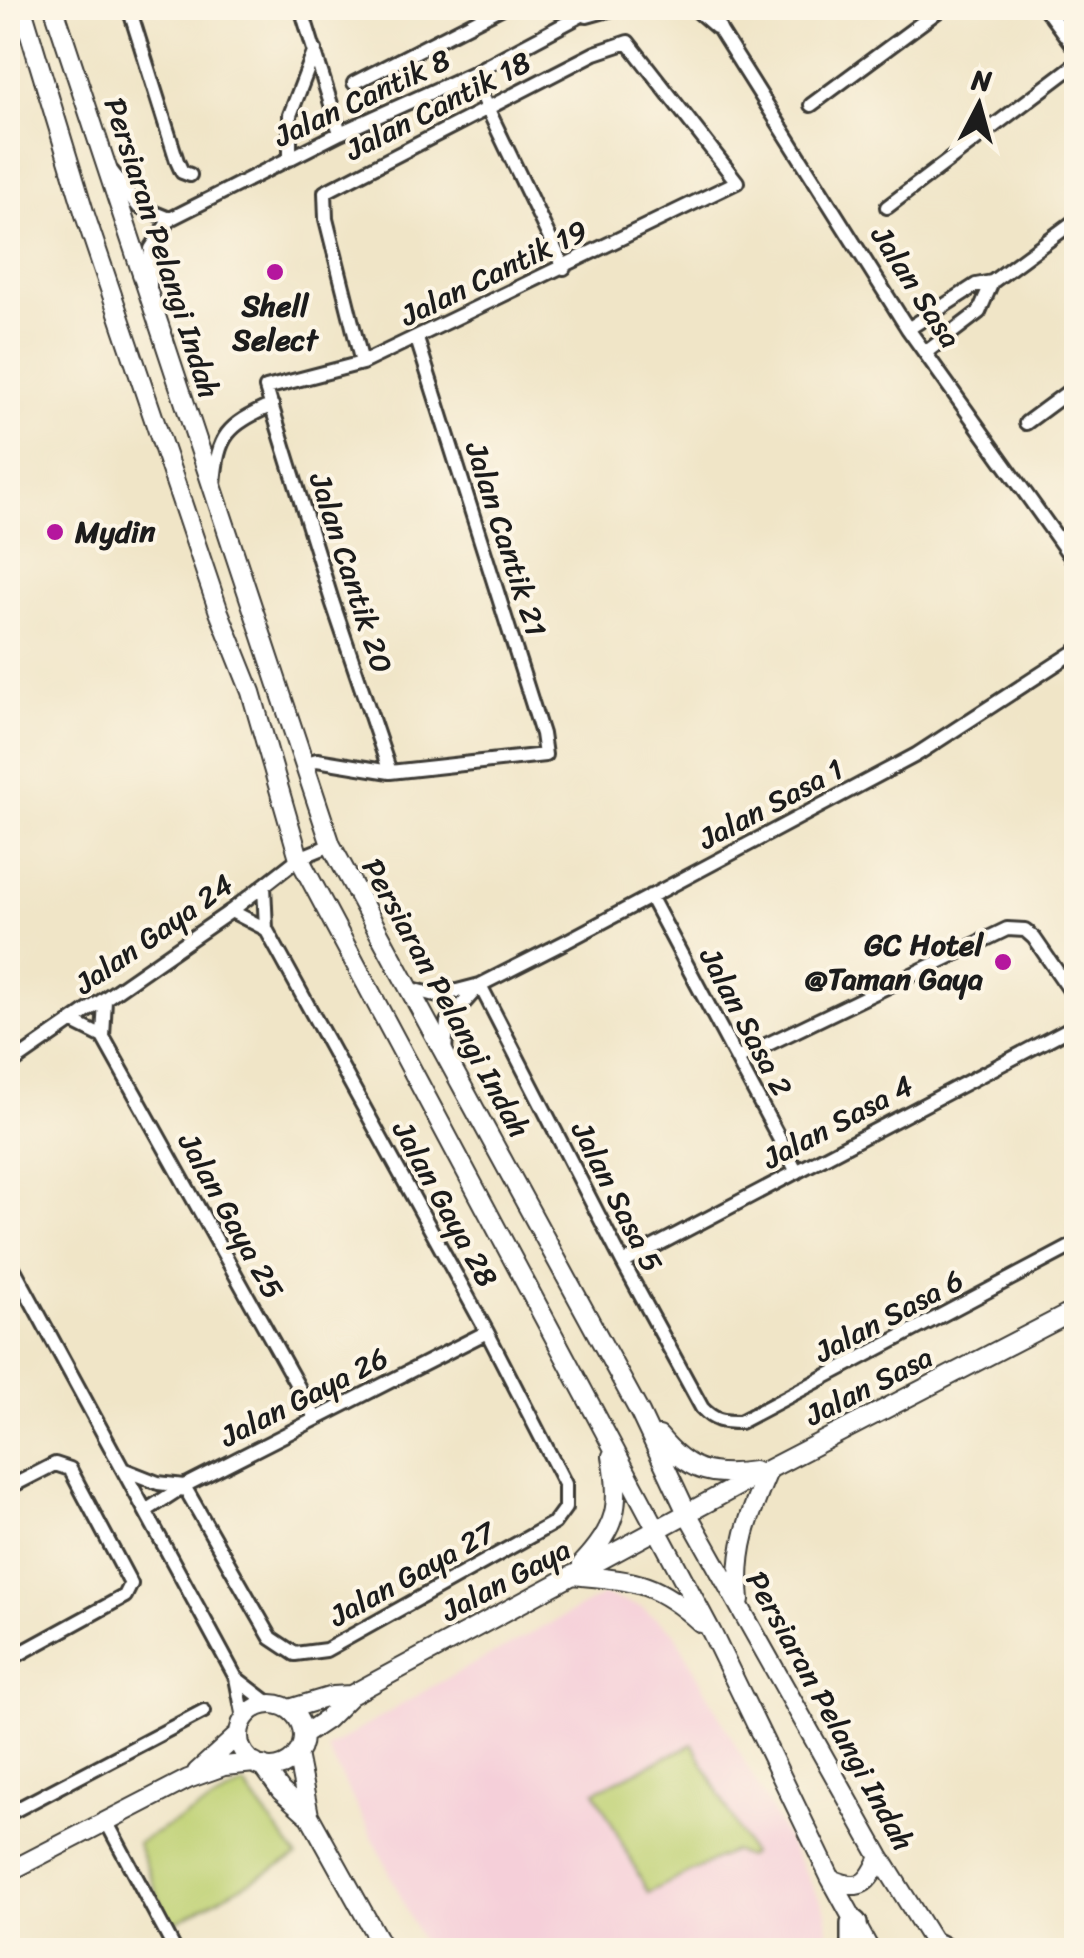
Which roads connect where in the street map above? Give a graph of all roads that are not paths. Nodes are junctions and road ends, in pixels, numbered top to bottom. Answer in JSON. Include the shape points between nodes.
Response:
{"nodes":[{"id":1,"x":22,"y":8,"type":"edge"},
{"id":2,"x":54,"y":8,"type":"edge"},
{"id":3,"x":129,"y":8,"type":"edge"},
{"id":4,"x":301,"y":8,"type":"edge"},
{"id":5,"x":501,"y":8,"type":"edge"},
{"id":6,"x":594,"y":8,"type":"edge"},
{"id":7,"x":616,"y":8,"type":"edge"},
{"id":8,"x":694,"y":8,"type":"edge"},
{"id":9,"x":710,"y":8,"type":"edge"},
{"id":10,"x":942,"y":8,"type":"edge"},
{"id":11,"x":1046,"y":8,"type":"edge"},
{"id":12,"x":575,"y":19,"type":"junction"},
{"id":13,"x":721,"y":32,"type":"junction"},
{"id":14,"x":315,"y":50,"type":"junction"},
{"id":15,"x":1076,"y":50,"type":"edge"},
{"id":16,"x":1076,"y":64,"type":"edge"},
{"id":17,"x":471,"y":74,"type":"junction"},
{"id":18,"x":354,"y":83,"type":"dead end"},
{"id":19,"x":811,"y":105,"type":"dead end"},
{"id":20,"x":489,"y":107,"type":"junction"},
{"id":21,"x":340,"y":134,"type":"junction"},
{"id":22,"x":290,"y":159,"type":"junction"},
{"id":23,"x":104,"y":161,"type":"junction"},
{"id":24,"x":190,"y":175,"type":"dead end"},
{"id":25,"x":737,"y":182,"type":"joint"},
{"id":26,"x":888,"y":207,"type":"dead end"},
{"id":27,"x":170,"y":219,"type":"junction"},
{"id":28,"x":1076,"y":220,"type":"edge"},
{"id":29,"x":564,"y":268,"type":"junction"},
{"id":30,"x":992,"y":282,"type":"junction"},
{"id":31,"x":150,"y":297,"type":"junction"},
{"id":32,"x":908,"y":330,"type":"junction"},
{"id":33,"x":417,"y":339,"type":"junction"},
{"id":34,"x":925,"y":353,"type":"junction"},
{"id":35,"x":362,"y":364,"type":"junction"},
{"id":36,"x":1076,"y":386,"type":"edge"},
{"id":37,"x":266,"y":388,"type":"joint"},
{"id":38,"x":272,"y":406,"type":"junction"},
{"id":39,"x":1026,"y":423,"type":"dead end"},
{"id":40,"x":214,"y":487,"type":"junction"},
{"id":41,"x":1076,"y":564,"type":"edge"},
{"id":42,"x":1076,"y":651,"type":"edge"},
{"id":43,"x":303,"y":764,"type":"junction"},
{"id":44,"x":390,"y":772,"type":"junction"},
{"id":45,"x":331,"y":845,"type":"junction"},
{"id":46,"x":299,"y":858,"type":"junction"},
{"id":47,"x":264,"y":886,"type":"junction"},
{"id":48,"x":650,"y":896,"type":"junction"},
{"id":49,"x":232,"y":911,"type":"junction"},
{"id":50,"x":266,"y":929,"type":"junction"},
{"id":51,"x":480,"y":985,"type":"junction"},
{"id":52,"x":412,"y":989,"type":"junction"},
{"id":53,"x":105,"y":1000,"type":"junction"},
{"id":54,"x":1076,"y":1000,"type":"edge"},
{"id":55,"x":73,"y":1022,"type":"junction"},
{"id":56,"x":1076,"y":1025,"type":"edge"},
{"id":57,"x":103,"y":1037,"type":"junction"},
{"id":58,"x":444,"y":1052,"type":"junction"},
{"id":59,"x":737,"y":1059,"type":"junction"},
{"id":60,"x":8,"y":1066,"type":"edge"},
{"id":61,"x":797,"y":1172,"type":"junction"},
{"id":62,"x":1076,"y":1244,"type":"edge"},
{"id":63,"x":8,"y":1258,"type":"edge"},
{"id":64,"x":623,"y":1264,"type":"junction"},
{"id":65,"x":1076,"y":1310,"type":"edge"},
{"id":66,"x":487,"y":1332,"type":"junction"},
{"id":67,"x":640,"y":1413,"type":"junction"},
{"id":68,"x":316,"y":1419,"type":"junction"},
{"id":69,"x":722,"y":1422,"type":"joint"},
{"id":70,"x":610,"y":1441,"type":"junction"},
{"id":71,"x":769,"y":1468,"type":"junction"},
{"id":72,"x":123,"y":1470,"type":"junction"},
{"id":73,"x":184,"y":1486,"type":"junction"},
{"id":74,"x":8,"y":1488,"type":"edge"},
{"id":75,"x":565,"y":1508,"type":"joint"},
{"id":76,"x":147,"y":1510,"type":"junction"},
{"id":77,"x":687,"y":1513,"type":"junction"},
{"id":78,"x":657,"y":1530,"type":"junction"},
{"id":79,"x":572,"y":1575,"type":"junction"},
{"id":80,"x":742,"y":1611,"type":"junction"},
{"id":81,"x":712,"y":1634,"type":"junction"},
{"id":82,"x":8,"y":1660,"type":"edge"},
{"id":83,"x":236,"y":1678,"type":"junction"},
{"id":84,"x":350,"y":1695,"type":"junction"},
{"id":85,"x":270,"y":1704,"type":"junction"},
{"id":86,"x":204,"y":1710,"type":"dead end"},
{"id":87,"x":289,"y":1710,"type":"junction"},
{"id":88,"x":242,"y":1726,"type":"junction"},
{"id":89,"x":303,"y":1735,"type":"junction"},
{"id":90,"x":297,"y":1754,"type":"junction"},
{"id":91,"x":259,"y":1765,"type":"junction"},
{"id":92,"x":188,"y":1779,"type":"junction"},
{"id":93,"x":8,"y":1814,"type":"edge"},
{"id":94,"x":309,"y":1815,"type":"junction"},
{"id":95,"x":106,"y":1821,"type":"junction"},
{"id":96,"x":880,"y":1858,"type":"junction"},
{"id":97,"x":8,"y":1872,"type":"edge"},
{"id":98,"x":831,"y":1879,"type":"junction"},
{"id":99,"x":854,"y":1924,"type":"junction"},
{"id":100,"x":939,"y":1949,"type":"edge"},
{"id":101,"x":175,"y":1950,"type":"edge"},
{"id":102,"x":384,"y":1950,"type":"edge"},
{"id":103,"x":854,"y":1950,"type":"edge"},
{"id":104,"x":870,"y":1950,"type":"edge"}],
"edges":[{"from":1,"to":46,"type":"main road","name":"Persiaran Pelangi Indah"},
{"from":2,"to":23,"type":"main road","name":"Persiaran Pelangi Indah"},
{"from":3,"to":24,"type":"street","via":[[177,161]]},
{"from":4,"to":14,"type":"street"},
{"from":5,"to":18,"type":"street"},
{"from":6,"to":12,"type":"street"},
{"from":7,"to":12,"type":"street"},
{"from":8,"to":13,"type":"street","name":"Jalan Sasa"},
{"from":9,"to":13,"type":"street","name":"Jalan Sasa"},
{"from":10,"to":19,"type":"street"},
{"from":11,"to":15,"type":"street"},
{"from":12,"to":17,"type":"street","name":"Jalan Cantik 8"},
{"from":13,"to":32,"type":"street","name":"Jalan Sasa"},
{"from":14,"to":21,"type":"street"},
{"from":14,"to":22,"type":"street","via":[[290,115]]},
{"from":16,"to":26,"type":"street"},
{"from":17,"to":20,"type":"street"},
{"from":17,"to":21,"type":"street","name":"Jalan Cantik 8"},
{"from":20,"to":25,"type":"street","name":"Jalan Cantik 18","via":[[628,42]]},
{"from":20,"to":29,"type":"street"},
{"from":20,"to":35,"type":"street","name":"Jalan Cantik 18","via":[[325,192]]},
{"from":21,"to":22,"type":"street","name":"Jalan Cantik 8"},
{"from":22,"to":27,"type":"street","name":"Jalan Cantik 8"},
{"from":23,"to":27,"type":"street","via":[[138,206]]},
{"from":23,"to":31,"type":"main road","name":"Persiaran Pelangi Indah"},
{"from":25,"to":29,"type":"street","name":"Jalan Cantik 19"},
{"from":27,"to":31,"type":"street","via":[[151,249]]},
{"from":28,"to":30,"type":"street"},
{"from":29,"to":33,"type":"street","name":"Jalan Cantik 19"},
{"from":30,"to":32,"type":"street","via":[[976,285]]},
{"from":30,"to":34,"type":"street","via":[[979,312]]},
{"from":31,"to":40,"type":"main road","name":"Persiaran Pelangi Indah"},
{"from":32,"to":34,"type":"street","name":"Jalan Sasa"},
{"from":33,"to":35,"type":"street","name":"Jalan Cantik 19"},
{"from":33,"to":44,"type":"street","name":"Jalan Cantik 21","via":[[544,755]]},
{"from":34,"to":41,"type":"street","name":"Jalan Sasa"},
{"from":35,"to":37,"type":"street","name":"Jalan Cantik 19"},
{"from":36,"to":39,"type":"street"},
{"from":37,"to":38,"type":"street","name":"Jalan Cantik 20"},
{"from":38,"to":40,"type":"street","via":[[223,437]]},
{"from":38,"to":44,"type":"street","name":"Jalan Cantik 20"},
{"from":40,"to":43,"type":"main road","name":"Persiaran Pelangi Indah"},
{"from":42,"to":48,"type":"street","name":"Jalan Sasa 1","via":[[916,755]]},
{"from":43,"to":44,"type":"street","via":[[318,760]]},
{"from":43,"to":45,"type":"main road","name":"Persiaran Pelangi Indah"},
{"from":45,"to":46,"type":"street","name":"Jalan Gaya 24"},
{"from":45,"to":52,"type":"main road","name":"Persiaran Pelangi Indah"},
{"from":46,"to":47,"type":"street","name":"Jalan Gaya 24"},
{"from":46,"to":70,"type":"main road","name":"Persiaran Pelangi Indah"},
{"from":47,"to":49,"type":"street","name":"Jalan Gaya 24"},
{"from":47,"to":50,"type":"street","name":"Jalan Gaya 28"},
{"from":48,"to":51,"type":"street","name":"Jalan Sasa 1"},
{"from":48,"to":59,"type":"street","name":"Jalan Sasa 2"},
{"from":49,"to":50,"type":"street"},
{"from":49,"to":53,"type":"street","name":"Jalan Gaya 24"},
{"from":50,"to":66,"type":"street","name":"Jalan Gaya 28"},
{"from":51,"to":52,"type":"street","name":"Jalan Sasa 1","via":[[438,996]]},
{"from":51,"to":58,"type":"street","name":"Jalan Sasa 1","via":[[447,1022]]},
{"from":51,"to":64,"type":"street","name":"Jalan Sasa 5"},
{"from":52,"to":58,"type":"main road","name":"Persiaran Pelangi Indah"},
{"from":53,"to":55,"type":"street","name":"Jalan Gaya 24"},
{"from":53,"to":57,"type":"street"},
{"from":54,"to":59,"type":"street","via":[[1034,938],[1017,928]]},
{"from":55,"to":57,"type":"street"},
{"from":55,"to":60,"type":"street","name":"Jalan Gaya 24"},
{"from":56,"to":61,"type":"street","name":"Jalan Sasa 4"},
{"from":57,"to":68,"type":"street","name":"Jalan Gaya 25"},
{"from":58,"to":67,"type":"main road","name":"Persiaran Pelangi Indah"},
{"from":59,"to":61,"type":"street","name":"Jalan Sasa 2"},
{"from":61,"to":64,"type":"street","name":"Jalan Sasa 4"},
{"from":62,"to":69,"type":"street","name":"Jalan Sasa 6","via":[[740,1422]]},
{"from":63,"to":72,"type":"street"},
{"from":64,"to":69,"type":"street","name":"Jalan Sasa 5","via":[[702,1408]]},
{"from":65,"to":71,"type":"main road","name":"Jalan Sasa"},
{"from":66,"to":68,"type":"street","name":"Jalan Gaya 26"},
{"from":66,"to":75,"type":"street","name":"Jalan Gaya 28","via":[[565,1484]]},
{"from":67,"to":71,"type":"main road","via":[[679,1460],[702,1470]]},
{"from":67,"to":77,"type":"main road","name":"Persiaran Pelangi Indah"},
{"from":68,"to":73,"type":"street","name":"Jalan Gaya 26"},
{"from":70,"to":78,"type":"main road","name":"Persiaran Pelangi Indah"},
{"from":70,"to":79,"type":"main road","via":[[615,1514],[605,1540]]},
{"from":71,"to":77,"type":"main road","name":"Jalan Sasa"},
{"from":71,"to":80,"type":"main road","via":[[741,1540]]},
{"from":72,"to":73,"type":"street"},
{"from":72,"to":76,"type":"street"},
{"from":73,"to":75,"type":"street","name":"Jalan Gaya 27","via":[[271,1638],[295,1654],[326,1650],[554,1523]]},
{"from":73,"to":76,"type":"street","name":"Jalan Gaya 26"},
{"from":74,"to":82,"type":"street","via":[[55,1464],[70,1470],[130,1589]]},
{"from":76,"to":83,"type":"street"},
{"from":77,"to":78,"type":"main road","name":"Jalan Gaya"},
{"from":77,"to":80,"type":"main road","name":"Persiaran Pelangi Indah"},
{"from":78,"to":79,"type":"main road","name":"Jalan Gaya"},
{"from":78,"to":81,"type":"main road","name":"Persiaran Pelangi Indah"},
{"from":79,"to":81,"type":"main road","via":[[649,1585],[674,1598]]},
{"from":79,"to":84,"type":"main road","name":"Jalan Gaya"},
{"from":80,"to":96,"type":"main road","name":"Persiaran Pelangi Indah"},
{"from":81,"to":98,"type":"main road","name":"Persiaran Pelangi Indah"},
{"from":83,"to":85,"type":"street"},
{"from":83,"to":88,"type":"street"},
{"from":84,"to":87,"type":"main road","name":"Jalan Gaya"},
{"from":84,"to":89,"type":"main road","name":"Jalan Gaya"},
{"from":85,"to":87,"type":"main road"},
{"from":85,"to":88,"type":"main road","via":[[251,1710]]},
{"from":86,"to":93,"type":"street"},
{"from":87,"to":89,"type":"main road"},
{"from":88,"to":91,"type":"main road","via":[[242,1750]]},
{"from":88,"to":92,"type":"main road"},
{"from":89,"to":90,"type":"main road"},
{"from":90,"to":91,"type":"main road","via":[[282,1766]]},
{"from":90,"to":94,"type":"main road"},
{"from":91,"to":92,"type":"main road","via":[[224,1766]]},
{"from":91,"to":94,"type":"main road"},
{"from":92,"to":95,"type":"main road"},
{"from":94,"to":102,"type":"main road"},
{"from":95,"to":97,"type":"main road"},
{"from":95,"to":101,"type":"street"},
{"from":96,"to":98,"type":"main road","via":[[866,1883]]},
{"from":96,"to":100,"type":"main road","name":"Persiaran Pelangi Indah"},
{"from":98,"to":99,"type":"main road","name":"Persiaran Pelangi Indah"},
{"from":99,"to":103,"type":"highway"},
{"from":99,"to":104,"type":"main road","name":"Persiaran Pelangi Indah"}]}
